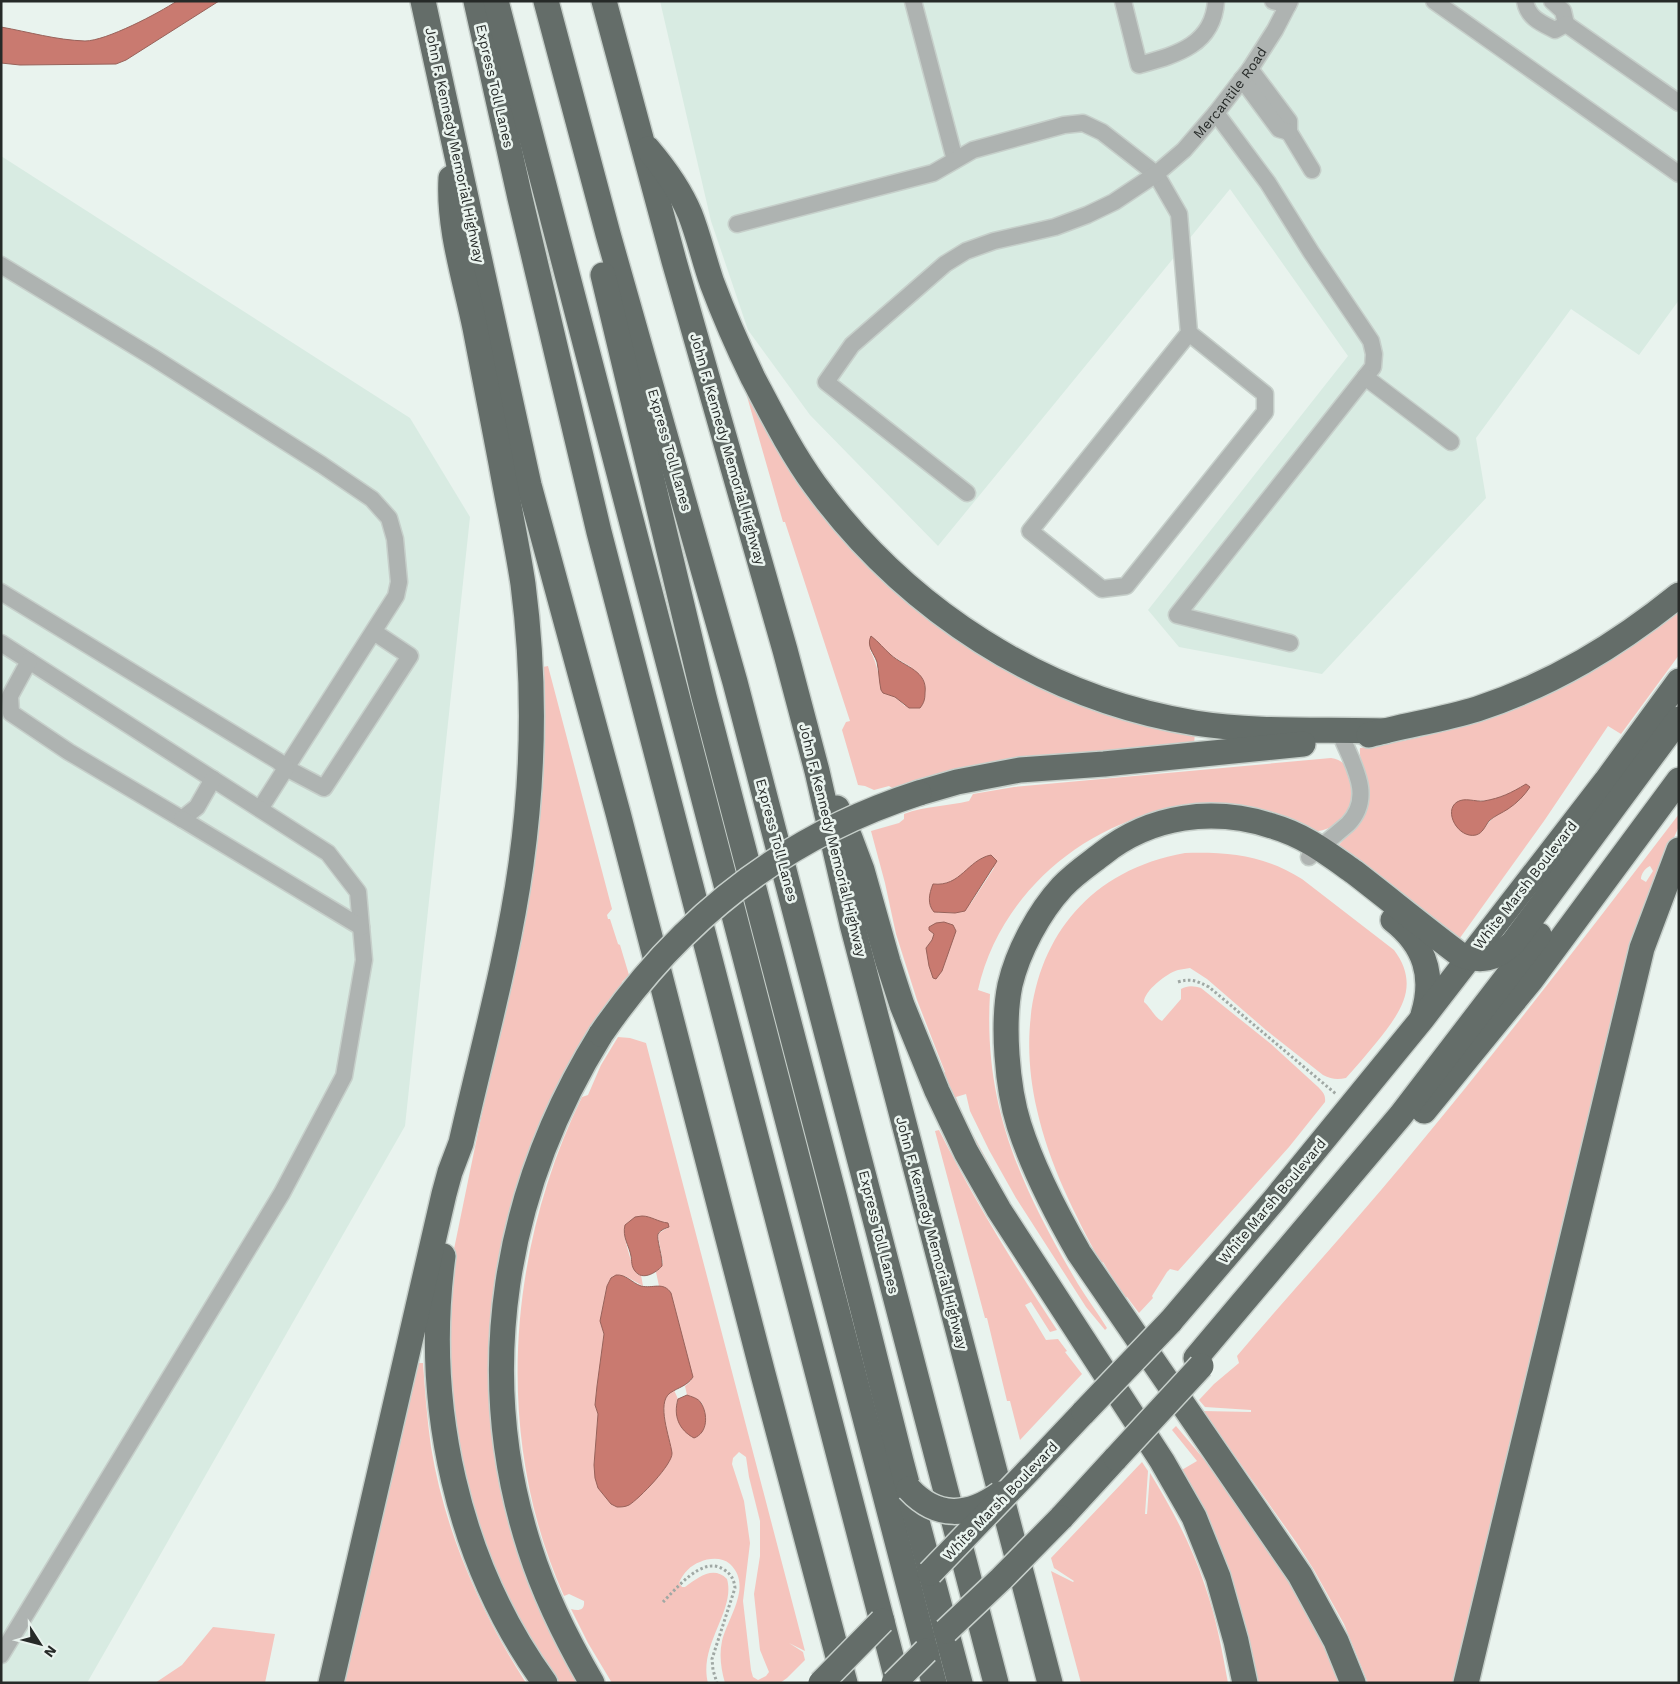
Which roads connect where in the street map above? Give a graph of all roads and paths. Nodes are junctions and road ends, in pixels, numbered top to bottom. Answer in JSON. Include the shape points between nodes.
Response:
{"nodes":[{"id":1,"x":423,"y":1,"type":"edge"},
{"id":2,"x":476,"y":1,"type":"edge"},
{"id":3,"x":496,"y":1,"type":"edge"},
{"id":4,"x":540,"y":1,"type":"edge"},
{"id":5,"x":546,"y":1,"type":"edge"},
{"id":6,"x":604,"y":1,"type":"edge"},
{"id":7,"x":912,"y":1,"type":"edge"},
{"id":8,"x":1123,"y":1,"type":"edge"},
{"id":9,"x":1216,"y":1,"type":"edge"},
{"id":10,"x":1434,"y":1,"type":"edge"},
{"id":11,"x":1525,"y":1,"type":"edge"},
{"id":12,"x":1552,"y":1,"type":"edge"},
{"id":13,"x":1284,"y":2,"type":"edge"},
{"id":14,"x":1566,"y":24,"type":"junction"},
{"id":15,"x":1246,"y":74,"type":"junction"},
{"id":16,"x":1679,"y":103,"type":"edge"},
{"id":17,"x":1216,"y":113,"type":"junction"},
{"id":18,"x":641,"y":142,"type":"junction"},
{"id":19,"x":455,"y":147,"type":"junction"},
{"id":20,"x":954,"y":160,"type":"junction"},
{"id":21,"x":1312,"y":170,"type":"dead end"},
{"id":22,"x":1156,"y":174,"type":"junction"},
{"id":23,"x":1679,"y":174,"type":"edge"},
{"id":24,"x":737,"y":224,"type":"dead end"},
{"id":25,"x":1,"y":264,"type":"edge"},
{"id":26,"x":1189,"y":332,"type":"junction"},
{"id":27,"x":1365,"y":377,"type":"junction"},
{"id":28,"x":1451,"y":442,"type":"dead end"},
{"id":29,"x":967,"y":493,"type":"dead end"},
{"id":30,"x":1679,"y":595,"type":"edge"},
{"id":31,"x":4,"y":598,"type":"edge"},
{"id":32,"x":374,"y":632,"type":"junction"},
{"id":33,"x":1,"y":643,"type":"edge"},
{"id":34,"x":1290,"y":643,"type":"dead end"},
{"id":35,"x":30,"y":661,"type":"junction"},
{"id":36,"x":1679,"y":681,"type":"edge"},
{"id":37,"x":1679,"y":719,"type":"edge"},
{"id":38,"x":1341,"y":735,"type":"junction"},
{"id":39,"x":1679,"y":748,"type":"edge"},
{"id":40,"x":286,"y":768,"type":"junction"},
{"id":41,"x":817,"y":771,"type":"junction"},
{"id":42,"x":214,"y":779,"type":"junction"},
{"id":43,"x":1679,"y":780,"type":"edge"},
{"id":44,"x":260,"y":808,"type":"junction"},
{"id":45,"x":182,"y":819,"type":"junction"},
{"id":46,"x":1679,"y":850,"type":"edge"},
{"id":47,"x":1314,"y":852,"type":"junction"},
{"id":48,"x":361,"y":927,"type":"junction"},
{"id":49,"x":1469,"y":958,"type":"junction"},
{"id":50,"x":1178,"y":982,"type":"dead end"},
{"id":51,"x":1422,"y":1020,"type":"junction"},
{"id":52,"x":1351,"y":1107,"type":"junction"},
{"id":53,"x":461,"y":1143,"type":"junction"},
{"id":54,"x":1198,"y":1362,"type":"junction"},
{"id":55,"x":1037,"y":1461,"type":"junction"},
{"id":56,"x":909,"y":1489,"type":"junction"},
{"id":57,"x":930,"y":1574,"type":"junction"},
{"id":58,"x":910,"y":1594,"type":"junction"},
{"id":59,"x":663,"y":1602,"type":"dead end"},
{"id":60,"x":946,"y":1631,"type":"junction"},
{"id":61,"x":926,"y":1651,"type":"junction"},
{"id":62,"x":1,"y":1655,"type":"edge"},
{"id":63,"x":331,"y":1683,"type":"edge"},
{"id":64,"x":545,"y":1683,"type":"edge"},
{"id":65,"x":592,"y":1683,"type":"edge"},
{"id":66,"x":717,"y":1683,"type":"edge"},
{"id":67,"x":821,"y":1683,"type":"edge"},
{"id":68,"x":845,"y":1683,"type":"edge"},
{"id":69,"x":894,"y":1683,"type":"edge"},
{"id":70,"x":898,"y":1683,"type":"edge"},
{"id":71,"x":934,"y":1683,"type":"edge"},
{"id":72,"x":960,"y":1683,"type":"edge"},
{"id":73,"x":996,"y":1683,"type":"edge"},
{"id":74,"x":1050,"y":1683,"type":"edge"},
{"id":75,"x":1244,"y":1683,"type":"edge"},
{"id":76,"x":1353,"y":1683,"type":"edge"},
{"id":77,"x":1466,"y":1683,"type":"edge"}],
"edges":[{"from":1,"to":19,"type":"highway","name":"John F. Kennedy Memorial Highway"},
{"from":2,"to":70,"type":"highway","name":"Express Toll Lanes","via":[[599,532]]},
{"from":3,"to":58,"type":"highway"},
{"from":4,"to":56,"type":"highway","via":[[674,579]]},
{"from":5,"to":73,"type":"highway","name":"Express Toll Lanes","via":[[608,234],[735,682]]},
{"from":6,"to":18,"type":"highway","name":"John F. Kennedy Memorial Highway"},
{"from":7,"to":20,"type":"street"},
{"from":8,"to":9,"type":"street","via":[[1139,66],[1176,55],[1193,45],[1205,33],[1215,15]]},
{"from":10,"to":23,"type":"street"},
{"from":11,"to":14,"type":"street","via":[[1526,10],[1539,22],[1555,30]]},
{"from":12,"to":14,"type":"street","via":[[1563,11]]},
{"from":13,"to":15,"type":"street","name":"Mercantile Road"},
{"from":14,"to":16,"type":"street"},
{"from":15,"to":17,"type":"street","name":"Mercantile Road"},
{"from":15,"to":21,"type":"street","via":[[1279,129],[1289,132]]},
{"from":17,"to":22,"type":"street","name":"Mercantile Road","via":[[1184,150]]},
{"from":17,"to":27,"type":"street","via":[[1268,183],[1370,341],[1373,367]]},
{"from":18,"to":38,"type":"highway","via":[[664,169],[690,213],[715,290],[741,352],[798,458],[846,524],[909,588],[949,620],[997,651],[1055,680],[1114,703],[1168,718],[1213,725]]},
{"from":18,"to":41,"type":"highway","name":"John F. Kennedy Memorial Highway"},
{"from":19,"to":53,"type":"highway","via":[[450,193],[452,219],[519,562],[529,640],[531,703],[530,779],[519,874]]},
{"from":19,"to":68,"type":"highway","name":"John F. Kennedy Memorial Highway","via":[[529,485],[616,803]]},
{"from":20,"to":22,"type":"street","via":[[973,150],[1064,125],[1084,123],[1102,132]]},
{"from":20,"to":24,"type":"street","via":[[933,173]]},
{"from":22,"to":26,"type":"street","via":[[1179,214]]},
{"from":22,"to":29,"type":"street","name":"Mercantile Road","via":[[1114,202],[1087,215],[1055,227],[994,241],[966,251],[945,264],[852,345],[826,382]]},
{"from":25,"to":32,"type":"street","via":[[372,499],[389,518],[395,540],[399,582],[396,596]]},
{"from":26,"to":26,"type":"street","via":[[1265,394],[1265,412],[1126,586],[1102,589],[1030,531]]},
{"from":27,"to":28,"type":"street"},
{"from":27,"to":34,"type":"street","via":[[1177,615]]},
{"from":30,"to":38,"type":"highway","via":[[1612,645],[1545,682],[1512,696],[1475,709],[1385,730]]},
{"from":31,"to":40,"type":"street"},
{"from":32,"to":40,"type":"street"},
{"from":32,"to":40,"type":"street","via":[[410,656],[324,788]]},
{"from":33,"to":35,"type":"street"},
{"from":35,"to":42,"type":"street"},
{"from":35,"to":45,"type":"street","via":[[10,696],[10,713]]},
{"from":36,"to":49,"type":"highway","name":"White Marsh Boulevard"},
{"from":37,"to":49,"type":"highway","via":[[1513,943],[1494,956]]},
{"from":38,"to":47,"type":"street","via":[[1360,783],[1361,803],[1354,818]]},
{"from":38,"to":65,"type":"highway","bridge":true,"via":[[1104,764],[1020,770],[964,780],[871,809],[826,830],[729,893],[660,957],[632,991],[601,1034],[565,1097],[536,1165],[520,1218],[505,1302],[503,1400],[513,1482],[536,1565],[557,1618]]},
{"from":39,"to":54,"type":"highway","via":[[1590,870],[1401,1115]]},
{"from":40,"to":44,"type":"street"},
{"from":41,"to":74,"type":"highway","name":"John F. Kennedy Memorial Highway","via":[[852,924]]},
{"from":41,"to":75,"type":"highway","via":[[854,848],[902,1005],[937,1091],[999,1210],[1162,1460],[1194,1517],[1232,1623]]},
{"from":42,"to":44,"type":"street"},
{"from":42,"to":45,"type":"street","via":[[198,807]]},
{"from":43,"to":54,"type":"highway","via":[[1530,980],[1447,1084],[1277,1282]]},
{"from":44,"to":48,"type":"street","via":[[328,853],[358,892]]},
{"from":45,"to":48,"type":"street"},
{"from":46,"to":77,"type":"highway","via":[[1642,948]]},
{"from":47,"to":49,"type":"highway","via":[[1376,889],[1459,954]]},
{"from":47,"to":51,"type":"highway","via":[[1324,866],[1408,932],[1416,943],[1426,964],[1428,980]]},
{"from":47,"to":76,"type":"highway","via":[[1295,834],[1228,816],[1185,817],[1156,824],[1110,847],[1062,886],[1029,936],[1010,984],[1008,1057],[1019,1125],[1065,1230],[1295,1567],[1329,1626]]},
{"from":48,"to":62,"type":"street","via":[[364,960],[344,1076],[282,1193]]},
{"from":49,"to":51,"type":"highway","name":"White Marsh Boulevard"},
{"from":50,"to":52,"type":"path","via":[[1196,980],[1209,987]]},
{"from":51,"to":52,"type":"highway","name":"White Marsh Boulevard"},
{"from":52,"to":55,"type":"highway","name":"White Marsh Boulevard","bridge":true,"via":[[1170,1322]]},
{"from":53,"to":63,"type":"highway","via":[[444,1194]]},
{"from":53,"to":64,"type":"highway","via":[[442,1261],[437,1319],[445,1437],[458,1499],[478,1557],[504,1616]]},
{"from":54,"to":60,"type":"highway","bridge":true,"via":[[1060,1518]]},
{"from":55,"to":56,"type":"highway","bridge":true,"via":[[994,1498],[963,1510],[931,1508]]},
{"from":55,"to":57,"type":"highway","name":"White Marsh Boulevard","bridge":true},
{"from":56,"to":57,"type":"highway"},
{"from":57,"to":58,"type":"highway","name":"White Marsh Boulevard"},
{"from":57,"to":60,"type":"highway"},
{"from":58,"to":61,"type":"highway"},
{"from":58,"to":67,"type":"highway","name":"White Marsh Boulevard","bridge":true},
{"from":59,"to":66,"type":"path","via":[[690,1575],[704,1568],[718,1566],[731,1575],[735,1588],[712,1659]]},
{"from":60,"to":61,"type":"highway"},
{"from":60,"to":72,"type":"highway"},
{"from":61,"to":69,"type":"highway","bridge":true},
{"from":61,"to":71,"type":"highway"}]}
